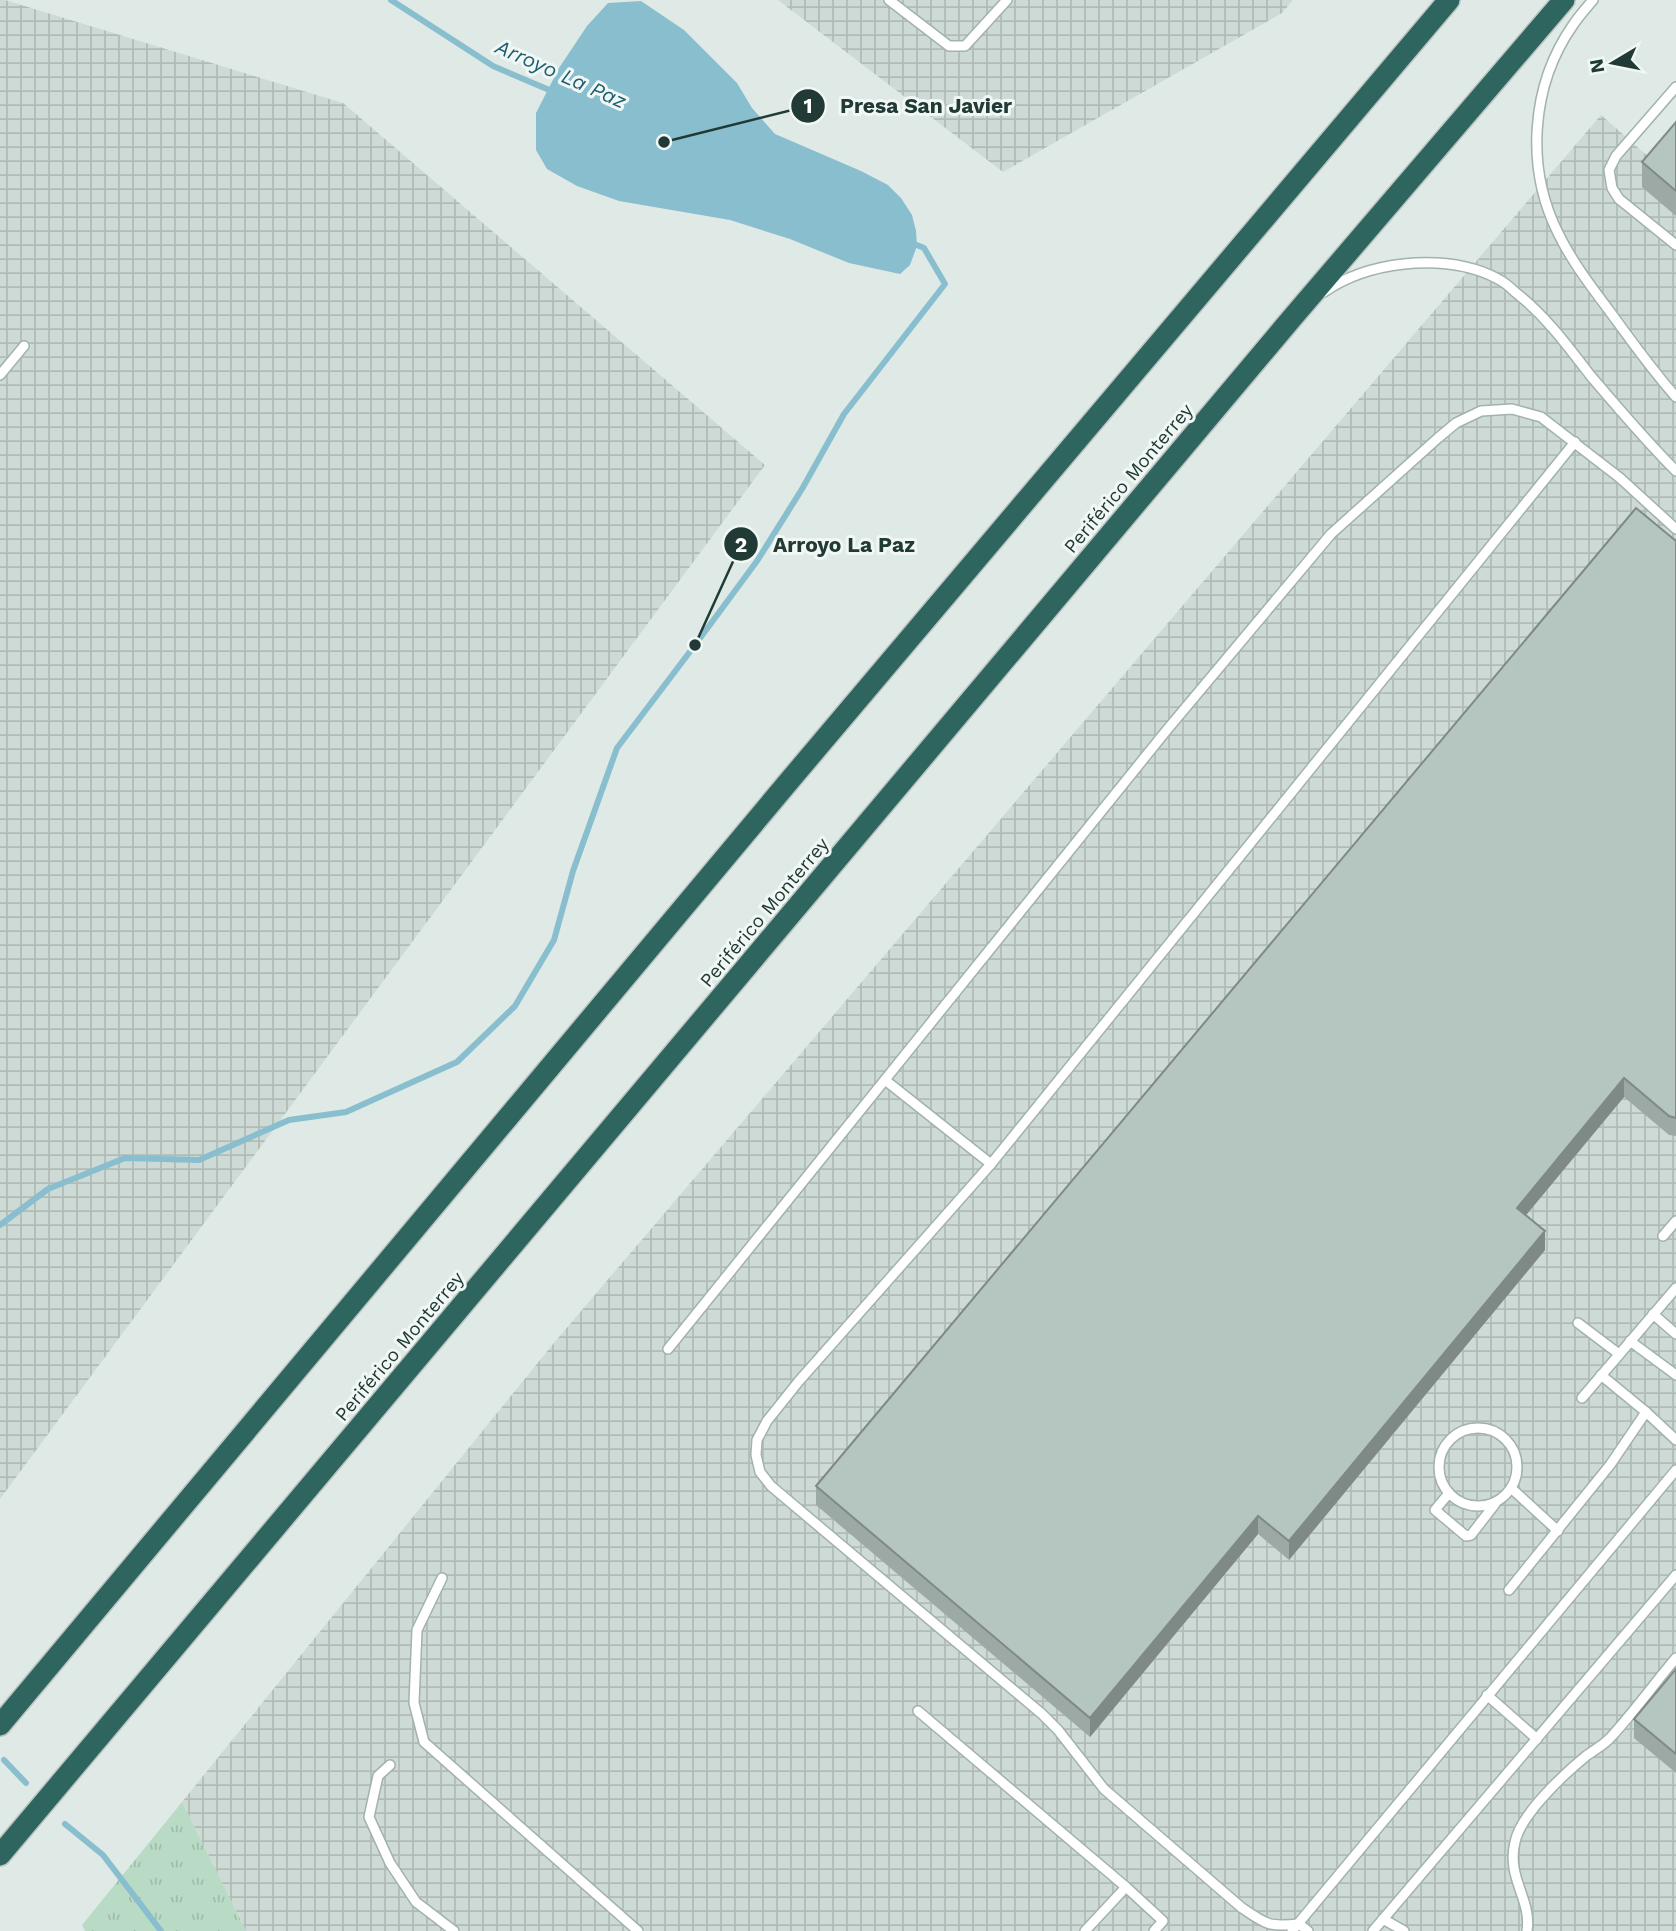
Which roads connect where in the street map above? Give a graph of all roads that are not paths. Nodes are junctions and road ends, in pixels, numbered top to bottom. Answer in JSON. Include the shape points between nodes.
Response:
{"nodes":[{"id":1,"x":889,"y":0,"type":"edge"},
{"id":2,"x":1007,"y":0,"type":"edge"},
{"id":3,"x":1449,"y":0,"type":"edge"},
{"id":4,"x":1564,"y":0,"type":"edge"},
{"id":5,"x":1593,"y":0,"type":"edge"},
{"id":6,"x":1676,"y":87,"type":"edge"},
{"id":7,"x":1676,"y":245,"type":"edge"},
{"id":8,"x":1292,"y":318,"type":"junction"},
{"id":9,"x":24,"y":346,"type":"dead end"},
{"id":10,"x":0,"y":375,"type":"edge"},
{"id":11,"x":1676,"y":397,"type":"edge"},
{"id":12,"x":1575,"y":442,"type":"junction"},
{"id":13,"x":1676,"y":471,"type":"edge"},
{"id":14,"x":1676,"y":530,"type":"edge"},
{"id":15,"x":885,"y":1080,"type":"junction"},
{"id":16,"x":991,"y":1164,"type":"junction"},
{"id":17,"x":1676,"y":1222,"type":"edge"},
{"id":18,"x":1664,"y":1236,"type":"dead end"},
{"id":19,"x":1676,"y":1287,"type":"edge"},
{"id":20,"x":1653,"y":1314,"type":"junction"},
{"id":21,"x":1578,"y":1324,"type":"dead end"},
{"id":22,"x":1676,"y":1334,"type":"edge"},
{"id":23,"x":1630,"y":1341,"type":"junction"},
{"id":24,"x":668,"y":1349,"type":"dead end"},
{"id":25,"x":1619,"y":1354,"type":"junction"},
{"id":26,"x":1601,"y":1375,"type":"junction"},
{"id":27,"x":1676,"y":1375,"type":"edge"},
{"id":28,"x":1581,"y":1398,"type":"dead end"},
{"id":29,"x":1646,"y":1412,"type":"junction"},
{"id":30,"x":1676,"y":1440,"type":"edge"},
{"id":31,"x":1676,"y":1470,"type":"edge"},
{"id":32,"x":1511,"y":1488,"type":"junction"},
{"id":33,"x":1449,"y":1493,"type":"junction"},
{"id":34,"x":1496,"y":1502,"type":"junction"},
{"id":35,"x":1558,"y":1531,"type":"junction"},
{"id":36,"x":1676,"y":1575,"type":"edge"},
{"id":37,"x":442,"y":1578,"type":"dead end"},
{"id":38,"x":1509,"y":1590,"type":"dead end"},
{"id":39,"x":1676,"y":1658,"type":"edge"},
{"id":40,"x":1487,"y":1695,"type":"junction"},
{"id":41,"x":918,"y":1711,"type":"dead end"},
{"id":42,"x":4,"y":1721,"type":"edge"},
{"id":43,"x":1537,"y":1739,"type":"junction"},
{"id":44,"x":390,"y":1765,"type":"dead end"},
{"id":45,"x":0,"y":1855,"type":"edge"},
{"id":46,"x":1126,"y":1887,"type":"junction"},
{"id":47,"x":1384,"y":1919,"type":"junction"},
{"id":48,"x":1296,"y":1927,"type":"edge"},
{"id":49,"x":454,"y":1931,"type":"edge"},
{"id":50,"x":638,"y":1931,"type":"edge"},
{"id":51,"x":1085,"y":1931,"type":"edge"},
{"id":52,"x":1153,"y":1931,"type":"edge"},
{"id":53,"x":1308,"y":1931,"type":"edge"},
{"id":54,"x":1373,"y":1931,"type":"edge"},
{"id":55,"x":1404,"y":1931,"type":"edge"},
{"id":56,"x":1527,"y":1931,"type":"edge"}],
"edges":[{"from":1,"to":2,"type":"lane","via":[[949,46],[959,47]]},
{"from":3,"to":42,"type":"highway"},
{"from":4,"to":8,"type":"highway","name":"Periférico Monterrey"},
{"from":5,"to":11,"type":"lane","via":[[1562,42],[1546,80],[1537,143],[1542,190],[1558,234],[1586,278]]},
{"from":6,"to":7,"type":"lane","via":[[1609,170],[1619,199]]},
{"from":8,"to":13,"type":"lane","via":[[1338,284],[1392,265],[1458,266],[1500,279],[1540,313]]},
{"from":8,"to":45,"type":"highway","name":"Periférico Monterrey"},
{"from":9,"to":10,"type":"lane"},
{"from":12,"to":14,"type":"lane"},
{"from":12,"to":15,"type":"lane","via":[[1541,417],[1512,409],[1481,411],[1456,423],[1331,534]]},
{"from":12,"to":16,"type":"lane"},
{"from":15,"to":16,"type":"lane"},
{"from":15,"to":24,"type":"lane"},
{"from":16,"to":48,"type":"lane","via":[[767,1421],[757,1440],[760,1472],[790,1503],[1042,1714],[1104,1789],[1242,1908],[1269,1925]]},
{"from":17,"to":18,"type":"lane"},
{"from":19,"to":20,"type":"lane"},
{"from":20,"to":22,"type":"lane"},
{"from":20,"to":23,"type":"lane"},
{"from":21,"to":25,"type":"lane"},
{"from":23,"to":25,"type":"lane"},
{"from":23,"to":27,"type":"lane"},
{"from":25,"to":26,"type":"lane"},
{"from":26,"to":28,"type":"lane"},
{"from":26,"to":29,"type":"lane"},
{"from":29,"to":30,"type":"lane"},
{"from":29,"to":35,"type":"lane"},
{"from":31,"to":40,"type":"lane"},
{"from":32,"to":33,"type":"lane","via":[[1517,1468],[1513,1447],[1498,1433],[1479,1427],[1459,1432],[1440,1456],[1440,1476]]},
{"from":32,"to":34,"type":"lane"},
{"from":32,"to":35,"type":"lane"},
{"from":33,"to":34,"type":"lane","via":[[1464,1504]]},
{"from":33,"to":34,"type":"lane","via":[[1435,1510],[1466,1536]]},
{"from":35,"to":38,"type":"lane"},
{"from":36,"to":43,"type":"lane"},
{"from":37,"to":50,"type":"lane","via":[[416,1630],[414,1703],[424,1742]]},
{"from":39,"to":56,"type":"lane","via":[[1609,1739],[1567,1773],[1528,1816],[1515,1841],[1513,1866],[1525,1904]]},
{"from":40,"to":43,"type":"lane"},
{"from":40,"to":48,"type":"lane"},
{"from":41,"to":46,"type":"lane"},
{"from":43,"to":47,"type":"lane"},
{"from":44,"to":49,"type":"lane","via":[[377,1776],[369,1817],[390,1863],[416,1902]]},
{"from":46,"to":51,"type":"lane"},
{"from":46,"to":52,"type":"lane","via":[[1163,1921]]},
{"from":47,"to":54,"type":"lane"},
{"from":47,"to":55,"type":"lane"},
{"from":48,"to":53,"type":"lane"}]}
